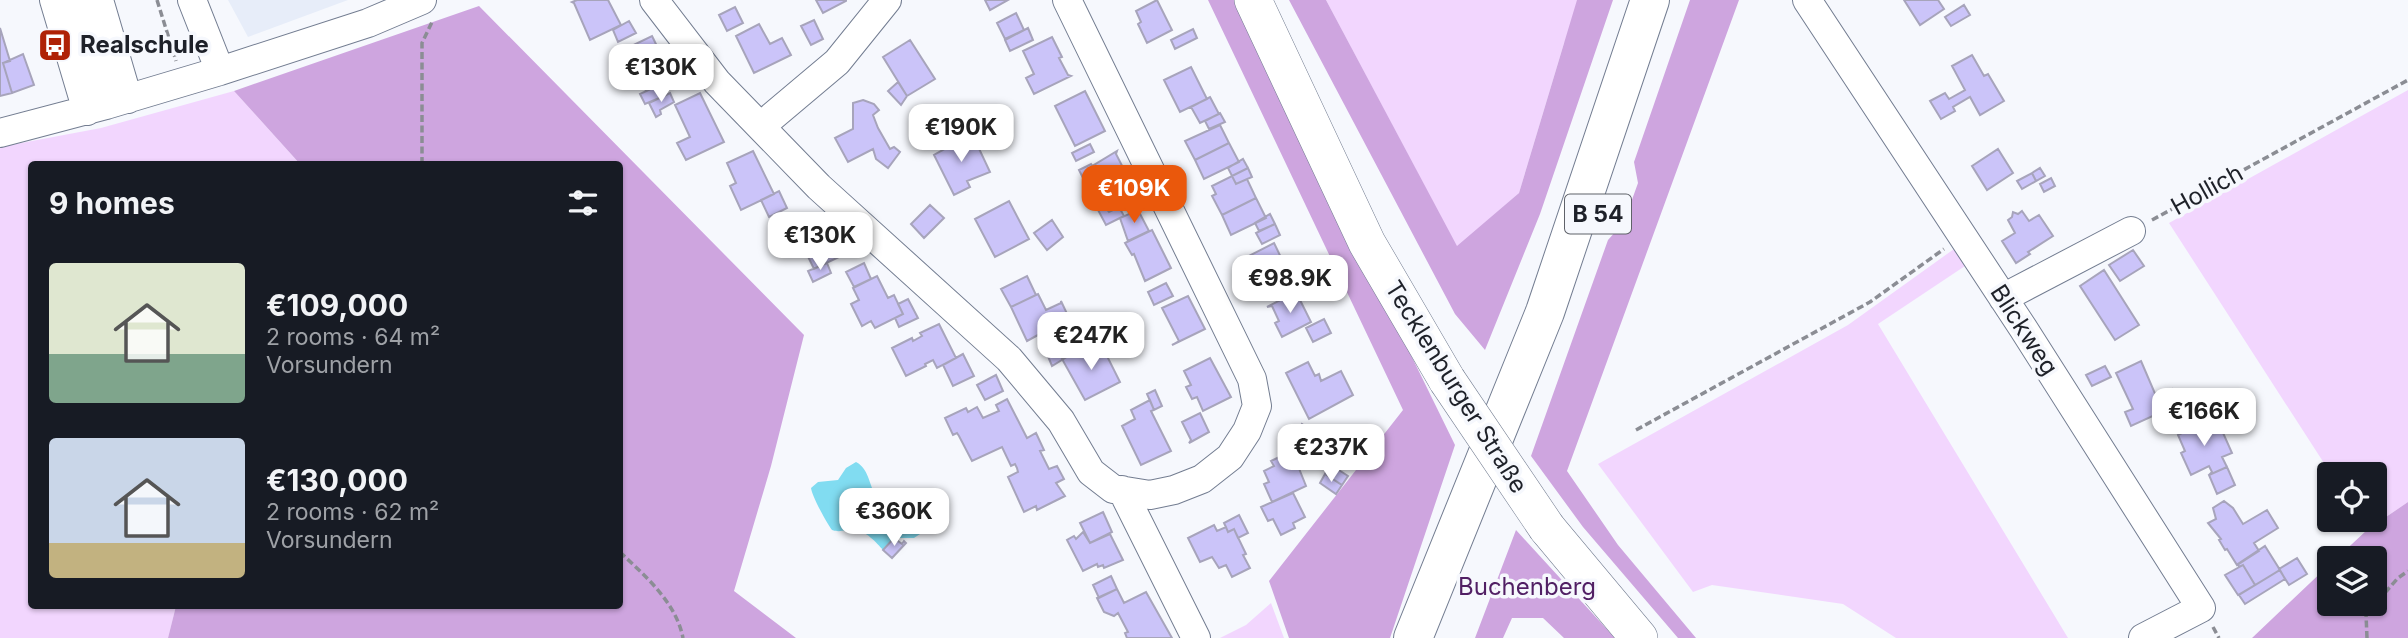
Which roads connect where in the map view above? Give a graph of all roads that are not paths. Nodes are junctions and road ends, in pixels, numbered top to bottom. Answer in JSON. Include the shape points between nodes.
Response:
{"nodes":[{"id":1,"x":54,"y":0,"type":"edge"},
{"id":2,"x":76,"y":0,"type":"edge"},
{"id":3,"x":99,"y":0,"type":"edge"},
{"id":4,"x":192,"y":0,"type":"edge"},
{"id":5,"x":654,"y":0,"type":"edge"},
{"id":6,"x":887,"y":0,"type":"edge"},
{"id":7,"x":1067,"y":0,"type":"edge"},
{"id":8,"x":1253,"y":0,"type":"edge"},
{"id":9,"x":1650,"y":0,"type":"edge"},
{"id":10,"x":1669,"y":0,"type":"edge"},
{"id":11,"x":1807,"y":0,"type":"edge"},
{"id":12,"x":429,"y":5,"type":"edge"},
{"id":13,"x":220,"y":71,"type":"junction"},
{"id":14,"x":107,"y":105,"type":"junction"},
{"id":15,"x":761,"y":126,"type":"junction"},
{"id":16,"x":0,"y":134,"type":"edge"},
{"id":17,"x":2131,"y":232,"type":"road end"},
{"id":18,"x":2003,"y":298,"type":"junction"},
{"id":19,"x":1122,"y":490,"type":"junction"},
{"id":20,"x":1196,"y":638,"type":"edge"},
{"id":21,"x":1413,"y":638,"type":"edge"},
{"id":22,"x":1437,"y":638,"type":"edge"},
{"id":23,"x":1639,"y":638,"type":"edge"},
{"id":24,"x":2143,"y":638,"type":"edge"}],
"edges":[{"from":1,"to":14,"type":"street"},
{"from":2,"to":14,"type":"street"},
{"from":3,"to":14,"type":"street"},
{"from":4,"to":13,"type":"street"},
{"from":5,"to":15,"type":"street","via":[[718,82]]},
{"from":6,"to":15,"type":"street","via":[[837,62]]},
{"from":7,"to":19,"type":"street","via":[[1246,366],[1257,406],[1230,457],[1202,479],[1150,495]]},
{"from":8,"to":23,"type":"main road","name":"Tecklenburger Straße","bridge":true,"via":[[1367,243],[1447,380],[1547,528]]},
{"from":9,"to":21,"type":"highway","number":"B 54","via":[[1545,312]]},
{"from":10,"to":22,"type":"highway","number":"B 54","via":[[1563,321]]},
{"from":11,"to":18,"type":"street","name":"Blickweg"},
{"from":12,"to":13,"type":"street"},
{"from":13,"to":14,"type":"street"},
{"from":14,"to":16,"type":"street"},
{"from":15,"to":19,"type":"street","via":[[829,196],[1009,359],[1061,421],[1091,472]]},
{"from":17,"to":18,"type":"street"},
{"from":18,"to":24,"type":"street","name":"Blickweg","via":[[2201,608]]},
{"from":19,"to":20,"type":"street"}]}
